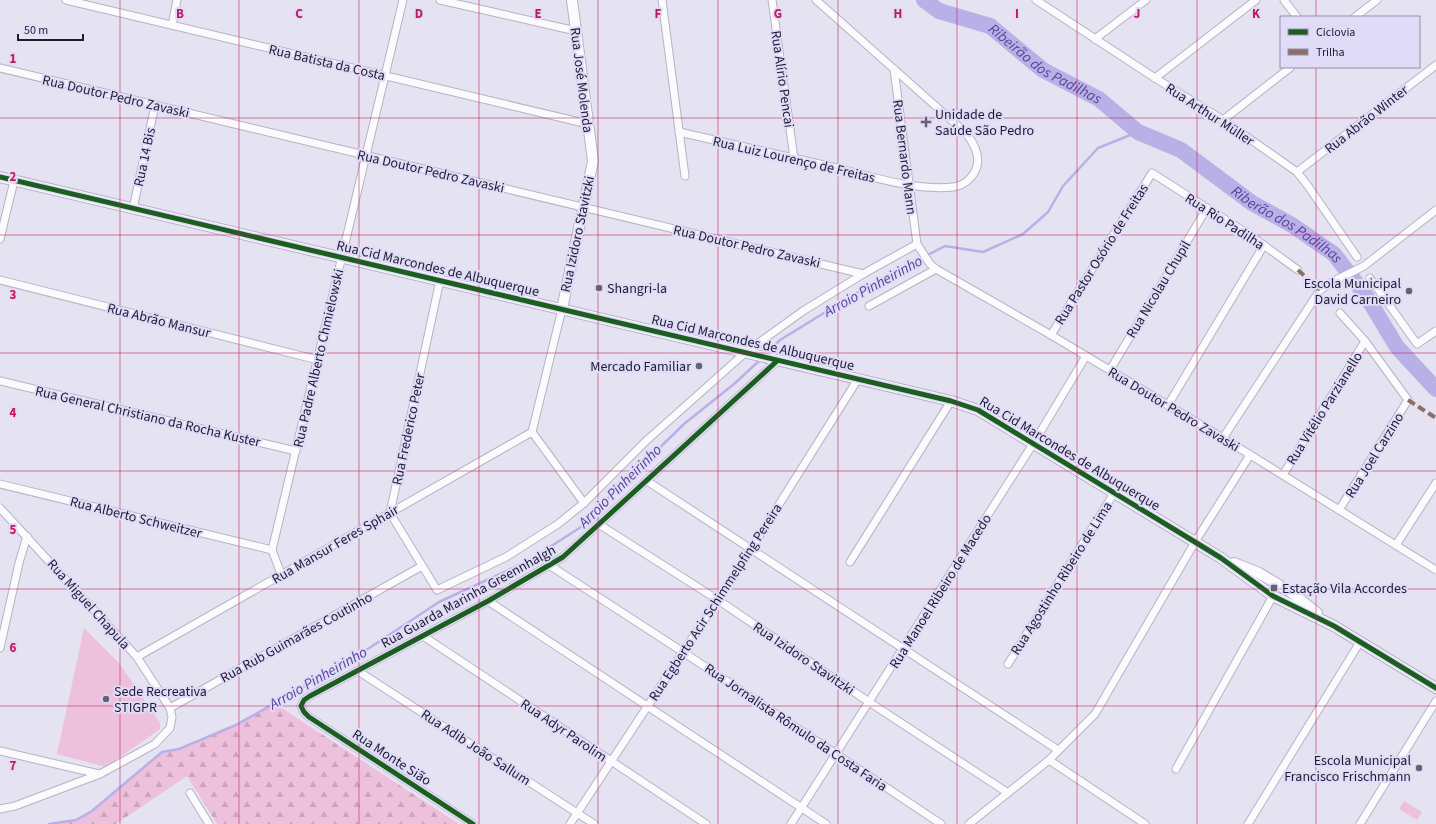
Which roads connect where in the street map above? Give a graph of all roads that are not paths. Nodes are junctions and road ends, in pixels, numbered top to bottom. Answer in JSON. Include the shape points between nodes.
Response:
{"nodes":[{"id":1,"x":66,"y":0,"type":"edge"},
{"id":2,"x":178,"y":0,"type":"edge"},
{"id":3,"x":403,"y":0,"type":"edge"},
{"id":4,"x":440,"y":0,"type":"edge"},
{"id":5,"x":572,"y":0,"type":"edge"},
{"id":6,"x":662,"y":0,"type":"edge"},
{"id":7,"x":772,"y":0,"type":"edge"},
{"id":8,"x":816,"y":0,"type":"edge"},
{"id":9,"x":1038,"y":0,"type":"edge"},
{"id":10,"x":1146,"y":0,"type":"edge"},
{"id":11,"x":1256,"y":0,"type":"edge"},
{"id":12,"x":1284,"y":0,"type":"edge"},
{"id":13,"x":1377,"y":0,"type":"edge"},
{"id":14,"x":1296,"y":16,"type":"edge"},
{"id":15,"x":1356,"y":16,"type":"edge"},
{"id":16,"x":172,"y":25,"type":"junction"},
{"id":17,"x":576,"y":31,"type":"junction"},
{"id":18,"x":1096,"y":39,"type":"junction"},
{"id":19,"x":1436,"y":65,"type":"edge"},
{"id":20,"x":0,"y":68,"type":"edge"},
{"id":21,"x":1290,"y":68,"type":"edge"},
{"id":22,"x":894,"y":70,"type":"junction"},
{"id":23,"x":385,"y":75,"type":"junction"},
{"id":24,"x":1154,"y":78,"type":"junction"},
{"id":25,"x":155,"y":105,"type":"junction"},
{"id":26,"x":1223,"y":120,"type":"junction"},
{"id":27,"x":588,"y":124,"type":"junction"},
{"id":28,"x":679,"y":132,"type":"junction"},
{"id":29,"x":366,"y":155,"type":"junction"},
{"id":30,"x":794,"y":158,"type":"junction"},
{"id":31,"x":593,"y":161,"type":"joint"},
{"id":32,"x":1296,"y":172,"type":"junction"},
{"id":33,"x":1152,"y":173,"type":"joint"},
{"id":34,"x":685,"y":176,"type":"dead end"},
{"id":35,"x":0,"y":177,"type":"edge"},
{"id":36,"x":14,"y":181,"type":"junction"},
{"id":37,"x":909,"y":185,"type":"junction"},
{"id":38,"x":583,"y":207,"type":"junction"},
{"id":39,"x":1207,"y":208,"type":"junction"},
{"id":40,"x":133,"y":209,"type":"junction"},
{"id":41,"x":1436,"y":210,"type":"edge"},
{"id":42,"x":0,"y":239,"type":"edge"},
{"id":43,"x":917,"y":244,"type":"junction"},
{"id":44,"x":1264,"y":245,"type":"junction"},
{"id":45,"x":1357,"y":257,"type":"dead end"},
{"id":46,"x":342,"y":258,"type":"junction"},
{"id":47,"x":936,"y":269,"type":"junction"},
{"id":48,"x":1298,"y":270,"type":"dead end"},
{"id":49,"x":863,"y":274,"type":"junction"},
{"id":50,"x":1370,"y":278,"type":"dead end"},
{"id":51,"x":0,"y":280,"type":"edge"},
{"id":52,"x":440,"y":280,"type":"junction"},
{"id":53,"x":869,"y":306,"type":"dead end"},
{"id":54,"x":562,"y":309,"type":"junction"},
{"id":55,"x":1340,"y":313,"type":"dead end"},
{"id":56,"x":1436,"y":331,"type":"edge"},
{"id":57,"x":1051,"y":335,"type":"junction"},
{"id":58,"x":1365,"y":341,"type":"junction"},
{"id":59,"x":749,"y":353,"type":"junction"},
{"id":60,"x":1086,"y":356,"type":"junction"},
{"id":61,"x":318,"y":360,"type":"junction"},
{"id":62,"x":775,"y":360,"type":"junction"},
{"id":63,"x":1110,"y":370,"type":"junction"},
{"id":64,"x":858,"y":378,"type":"junction"},
{"id":65,"x":0,"y":381,"type":"edge"},
{"id":66,"x":951,"y":401,"type":"junction"},
{"id":67,"x":1168,"y":405,"type":"junction"},
{"id":68,"x":532,"y":432,"type":"junction"},
{"id":69,"x":1224,"y":438,"type":"junction"},
{"id":70,"x":1033,"y":444,"type":"junction"},
{"id":71,"x":296,"y":451,"type":"junction"},
{"id":72,"x":1250,"y":454,"type":"junction"},
{"id":73,"x":1283,"y":475,"type":"junction"},
{"id":74,"x":647,"y":481,"type":"junction"},
{"id":75,"x":1436,"y":483,"type":"edge"},
{"id":76,"x":0,"y":484,"type":"edge"},
{"id":77,"x":1114,"y":492,"type":"junction"},
{"id":78,"x":584,"y":503,"type":"junction"},
{"id":79,"x":0,"y":508,"type":"edge"},
{"id":80,"x":1339,"y":510,"type":"junction"},
{"id":81,"x":390,"y":512,"type":"junction"},
{"id":82,"x":600,"y":525,"type":"junction"},
{"id":83,"x":27,"y":536,"type":"junction"},
{"id":84,"x":1195,"y":542,"type":"junction"},
{"id":85,"x":1396,"y":546,"type":"junction"},
{"id":86,"x":752,"y":549,"type":"junction"},
{"id":87,"x":272,"y":550,"type":"junction"},
{"id":88,"x":1220,"y":558,"type":"junction"},
{"id":89,"x":850,"y":562,"type":"dead end"},
{"id":90,"x":549,"y":565,"type":"junction"},
{"id":91,"x":422,"y":566,"type":"junction"},
{"id":92,"x":1436,"y":570,"type":"edge"},
{"id":93,"x":281,"y":574,"type":"junction"},
{"id":94,"x":1273,"y":596,"type":"junction"},
{"id":95,"x":718,"y":600,"type":"junction"},
{"id":96,"x":488,"y":601,"type":"junction"},
{"id":97,"x":1334,"y":626,"type":"junction"},
{"id":98,"x":423,"y":636,"type":"junction"},
{"id":99,"x":1360,"y":642,"type":"junction"},
{"id":100,"x":0,"y":648,"type":"edge"},
{"id":101,"x":903,"y":648,"type":"junction"},
{"id":102,"x":683,"y":652,"type":"junction"},
{"id":103,"x":137,"y":657,"type":"junction"},
{"id":104,"x":1008,"y":664,"type":"dead end"},
{"id":105,"x":358,"y":671,"type":"junction"},
{"id":106,"x":1436,"y":688,"type":"edge"},
{"id":107,"x":1436,"y":700,"type":"edge"},
{"id":108,"x":869,"y":702,"type":"junction"},
{"id":109,"x":301,"y":706,"type":"joint"},
{"id":110,"x":647,"y":707,"type":"junction"},
{"id":111,"x":170,"y":708,"type":"junction"},
{"id":112,"x":1058,"y":750,"type":"junction"},
{"id":113,"x":0,"y":751,"type":"edge"},
{"id":114,"x":836,"y":754,"type":"junction"},
{"id":115,"x":1049,"y":760,"type":"junction"},
{"id":116,"x":611,"y":762,"type":"junction"},
{"id":117,"x":1176,"y":769,"type":"dead end"},
{"id":118,"x":100,"y":774,"type":"junction"},
{"id":119,"x":190,"y":793,"type":"dead end"},
{"id":120,"x":1008,"y":793,"type":"junction"},
{"id":121,"x":802,"y":808,"type":"junction"},
{"id":122,"x":0,"y":809,"type":"edge"},
{"id":123,"x":577,"y":812,"type":"junction"},
{"id":124,"x":209,"y":824,"type":"edge"},
{"id":125,"x":473,"y":824,"type":"edge"},
{"id":126,"x":570,"y":824,"type":"edge"},
{"id":127,"x":594,"y":824,"type":"edge"},
{"id":128,"x":706,"y":824,"type":"edge"},
{"id":129,"x":791,"y":824,"type":"edge"},
{"id":130,"x":826,"y":824,"type":"edge"},
{"id":131,"x":941,"y":824,"type":"edge"},
{"id":132,"x":971,"y":824,"type":"edge"},
{"id":133,"x":1145,"y":824,"type":"edge"},
{"id":134,"x":1248,"y":824,"type":"edge"},
{"id":135,"x":1360,"y":824,"type":"edge"}],
"edges":[{"from":1,"to":16,"type":"street","name":"Rua Batista da Costa"},
{"from":2,"to":16,"type":"street"},
{"from":3,"to":23,"type":"street","name":"Rua Padre Alberto Chmielowski"},
{"from":4,"to":17,"type":"street"},
{"from":5,"to":17,"type":"street","name":"Rua José Molenda"},
{"from":6,"to":28,"type":"street"},
{"from":7,"to":30,"type":"street","name":"Rua Alírio Pencai"},
{"from":8,"to":22,"type":"street","name":"Rua Luiz Lourenço de Freitas"},
{"from":9,"to":18,"type":"street","name":"Rua Arthur Müller"},
{"from":10,"to":18,"type":"street"},
{"from":11,"to":24,"type":"street"},
{"from":12,"to":14,"type":"street"},
{"from":13,"to":15,"type":"street"},
{"from":16,"to":23,"type":"street","name":"Rua Batista da Costa"},
{"from":17,"to":27,"type":"street","name":"Rua José Molenda"},
{"from":18,"to":24,"type":"street","name":"Rua Arthur Müller"},
{"from":19,"to":32,"type":"street","name":"Rua Abrão Winter"},
{"from":20,"to":25,"type":"street","name":"Rua Doutor Pedro Zavaski"},
{"from":21,"to":26,"type":"street"},
{"from":22,"to":37,"type":"street","name":"Rua Bernardo Mann"},
{"from":22,"to":37,"type":"street","name":"Rua Luiz Lourenço de Freitas","via":[[966,133],[973,144],[978,162],[974,174],[955,187]]},
{"from":23,"to":27,"type":"street","name":"Rua Batista da Costa"},
{"from":23,"to":29,"type":"street","name":"Rua Padre Alberto Chmielowski"},
{"from":24,"to":26,"type":"street","name":"Rua Arthur Müller"},
{"from":25,"to":29,"type":"street","name":"Rua Doutor Pedro Zavaski"},
{"from":25,"to":40,"type":"street","name":"Rua 14 Bis"},
{"from":26,"to":32,"type":"street","name":"Rua Arthur Müller"},
{"from":27,"to":31,"type":"street","name":"Rua José Molenda"},
{"from":28,"to":30,"type":"street","name":"Rua Luiz Lourenço de Freitas"},
{"from":28,"to":34,"type":"street"},
{"from":29,"to":38,"type":"street","name":"Rua Doutor Pedro Zavaski"},
{"from":29,"to":46,"type":"street","name":"Rua Padre Alberto Chmielowski"},
{"from":30,"to":37,"type":"street","name":"Rua Luiz Lourenço de Freitas"},
{"from":31,"to":38,"type":"street","name":"Rua Izidoro Stavitzki"},
{"from":32,"to":45,"type":"street","name":"Rua Arthur Müller"},
{"from":33,"to":39,"type":"street","name":"Rua Rio Padilha"},
{"from":33,"to":57,"type":"street","name":"Rua Pastor Osório de Freitas"},
{"from":35,"to":36,"type":"street","name":"Rua Cid Marcondes de Albuquerque"},
{"from":36,"to":40,"type":"street","name":"Rua Cid Marcondes de Albuquerque"},
{"from":36,"to":42,"type":"street"},
{"from":37,"to":43,"type":"street","name":"Rua Bernardo Mann"},
{"from":38,"to":49,"type":"street","name":"Rua Doutor Pedro Zavaski"},
{"from":38,"to":54,"type":"street","name":"Rua Izidoro Stavitzki"},
{"from":39,"to":44,"type":"street","name":"Rua Rio Padilha"},
{"from":39,"to":63,"type":"street","name":"Rua Nicolau Chupil"},
{"from":40,"to":46,"type":"street","name":"Rua Cid Marcondes de Albuquerque"},
{"from":41,"to":69,"type":"street","via":[[1362,267],[1320,290]]},
{"from":43,"to":47,"type":"street","name":"Rua Doutor Pedro Zavaski"},
{"from":43,"to":49,"type":"street","name":"Rua Guarda Marinha Greennhalgh"},
{"from":44,"to":48,"type":"street","name":"Rua Rio Padilha"},
{"from":44,"to":67,"type":"street"},
{"from":46,"to":52,"type":"street","name":"Rua Cid Marcondes de Albuquerque"},
{"from":46,"to":61,"type":"street","name":"Rua Padre Alberto Chmielowski"},
{"from":47,"to":53,"type":"street"},
{"from":47,"to":57,"type":"street","name":"Rua Doutor Pedro Zavaski"},
{"from":49,"to":59,"type":"street","name":"Rua Guarda Marinha Greennhalgh","via":[[803,312]]},
{"from":50,"to":56,"type":"street","via":[[1417,344]]},
{"from":51,"to":61,"type":"street","name":"Rua Abrão Mansur"},
{"from":52,"to":54,"type":"street","name":"Rua Cid Marcondes de Albuquerque"},
{"from":52,"to":81,"type":"street","name":"Rua Frederico Peter"},
{"from":54,"to":59,"type":"street","name":"Rua Cid Marcondes de Albuquerque"},
{"from":54,"to":68,"type":"street","name":"Rua Izidoro Stavitzki"},
{"from":55,"to":58,"type":"street"},
{"from":57,"to":60,"type":"street","name":"Rua Doutor Pedro Zavaski"},
{"from":58,"to":73,"type":"street","name":"Rua Vitélio Parzianello"},
{"from":58,"to":80,"type":"street","name":"Rua Joel Carzino","via":[[1408,400]]},
{"from":59,"to":62,"type":"street","name":"Rua Cid Marcondes de Albuquerque"},
{"from":59,"to":78,"type":"street","name":"Rua Guarda Marinha Greennhalgh","via":[[651,436]]},
{"from":60,"to":63,"type":"street","name":"Rua Doutor Pedro Zavaski"},
{"from":60,"to":70,"type":"street","name":"Rua Manoel Ribeiro de Macedo"},
{"from":61,"to":71,"type":"street","name":"Rua Padre Alberto Chmielowski"},
{"from":62,"to":64,"type":"street","name":"Rua Cid Marcondes de Albuquerque"},
{"from":62,"to":74,"type":"street","name":"Rua Guarda Marinha Greennhalgh"},
{"from":63,"to":67,"type":"street","name":"Rua Doutor Pedro Zavaski"},
{"from":64,"to":66,"type":"street","name":"Rua Cid Marcondes de Albuquerque"},
{"from":64,"to":86,"type":"street","name":"Rua Egberto Acir Schimmelpfing Pereira"},
{"from":65,"to":71,"type":"street","name":"Rua General Christiano da Rocha Kuster"},
{"from":66,"to":70,"type":"street","name":"Rua Cid Marcondes de Albuquerque","via":[[978,410]]},
{"from":66,"to":89,"type":"street"},
{"from":67,"to":69,"type":"street","name":"Rua Doutor Pedro Zavaski"},
{"from":68,"to":78,"type":"street"},
{"from":68,"to":81,"type":"street","name":"Rua Mansur Feres Sphair"},
{"from":69,"to":72,"type":"street","name":"Rua Doutor Pedro Zavaski"},
{"from":70,"to":77,"type":"street","name":"Rua Cid Marcondes de Albuquerque"},
{"from":70,"to":101,"type":"street","name":"Rua Manoel Ribeiro de Macedo"},
{"from":71,"to":87,"type":"street","name":"Rua Padre Alberto Chmielowski"},
{"from":72,"to":73,"type":"street","name":"Rua Doutor Pedro Zavaski"},
{"from":72,"to":84,"type":"street"},
{"from":73,"to":80,"type":"street","name":"Rua Doutor Pedro Zavaski"},
{"from":74,"to":82,"type":"street","name":"Rua Guarda Marinha Greennhalgh"},
{"from":74,"to":86,"type":"street"},
{"from":75,"to":85,"type":"street"},
{"from":76,"to":87,"type":"street","name":"Rua Alberto Schweitzer"},
{"from":77,"to":84,"type":"street","name":"Rua Cid Marcondes de Albuquerque"},
{"from":77,"to":104,"type":"street","name":"Rua Agostinho Ribeiro de Lima"},
{"from":78,"to":91,"type":"street","name":"Rua Guarda Marinha Greennhalgh","via":[[558,524],[506,557],[437,590]]},
{"from":79,"to":83,"type":"street","name":"Rua Miguel Chapula"},
{"from":80,"to":85,"type":"street","name":"Rua Doutor Pedro Zavaski"},
{"from":81,"to":91,"type":"street"},
{"from":81,"to":93,"type":"street","name":"Rua Mansur Feres Sphair"},
{"from":82,"to":90,"type":"street","name":"Rua Guarda Marinha Greennhalgh","via":[[563,557]]},
{"from":82,"to":95,"type":"street","name":"Rua Izidoro Stavitzki"},
{"from":83,"to":100,"type":"street"},
{"from":83,"to":103,"type":"street","name":"Rua Miguel Chapula"},
{"from":84,"to":88,"type":"street","name":"Rua Cid Marcondes de Albuquerque"},
{"from":84,"to":112,"type":"street","via":[[1095,714]]},
{"from":85,"to":92,"type":"street","name":"Rua Doutor Pedro Zavaski"},
{"from":86,"to":95,"type":"street","name":"Rua Egberto Acir Schimmelpfing Pereira"},
{"from":86,"to":101,"type":"street"},
{"from":87,"to":93,"type":"street"},
{"from":88,"to":94,"type":"street","name":"Rua Cid Marcondes de Albuquerque"},
{"from":88,"to":97,"type":"street","name":"Rua Cid Marcondes de Albuquerque","via":[[1259,573],[1292,593]]},
{"from":90,"to":96,"type":"street","name":"Rua Guarda Marinha Greennhalgh"},
{"from":90,"to":102,"type":"street","name":"Rua Jornalista Rômulo da Costa Faria"},
{"from":91,"to":111,"type":"street","name":"Rua Rub Guimarães Coutinho"},
{"from":93,"to":103,"type":"street","name":"Rua Mansur Feres Sphair"},
{"from":94,"to":97,"type":"street","name":"Rua Cid Marcondes de Albuquerque"},
{"from":94,"to":117,"type":"street"},
{"from":95,"to":102,"type":"street","name":"Rua Egberto Acir Schimmelpfing Pereira"},
{"from":95,"to":108,"type":"street","name":"Rua Izidoro Stavitzki"},
{"from":96,"to":98,"type":"street","name":"Rua Guarda Marinha Greennhalgh"},
{"from":96,"to":110,"type":"street"},
{"from":97,"to":99,"type":"street","name":"Rua Cid Marcondes de Albuquerque"},
{"from":98,"to":105,"type":"street","name":"Rua Guarda Marinha Greennhalgh"},
{"from":98,"to":116,"type":"street","name":"Rua Adyr Parolim"},
{"from":99,"to":106,"type":"street","name":"Rua Cid Marcondes de Albuquerque"},
{"from":99,"to":134,"type":"street"},
{"from":101,"to":108,"type":"street","name":"Rua Manoel Ribeiro de Macedo"},
{"from":101,"to":112,"type":"street"},
{"from":102,"to":110,"type":"street","name":"Rua Egberto Acir Schimmelpfing Pereira"},
{"from":102,"to":114,"type":"street","name":"Rua Jornalista Rômulo da Costa Faria"},
{"from":103,"to":111,"type":"street","name":"Rua Miguel Chapula"},
{"from":105,"to":109,"type":"street","name":"Rua Guarda Marinha Greennhalgh","via":[[310,696]]},
{"from":105,"to":123,"type":"street","name":"Rua Adib João Sallum"},
{"from":107,"to":135,"type":"street"},
{"from":108,"to":114,"type":"street","name":"Rua Manoel Ribeiro de Macedo"},
{"from":108,"to":120,"type":"street","name":"Rua Izidoro Stavitzki"},
{"from":109,"to":125,"type":"street","name":"Rua Monte Sião","via":[[309,717]]},
{"from":110,"to":116,"type":"street","name":"Rua Egberto Acir Schimmelpfing Pereira"},
{"from":110,"to":121,"type":"street"},
{"from":111,"to":118,"type":"street","via":[[170,728],[155,744]]},
{"from":112,"to":115,"type":"street"},
{"from":113,"to":118,"type":"street"},
{"from":114,"to":121,"type":"street","name":"Rua Manoel Ribeiro de Macedo"},
{"from":114,"to":131,"type":"street","name":"Rua Jornalista Rômulo da Costa Faria"},
{"from":115,"to":120,"type":"street"},
{"from":115,"to":133,"type":"street"},
{"from":116,"to":123,"type":"street","name":"Rua Egberto Acir Schimmelpfing Pereira"},
{"from":116,"to":128,"type":"street","name":"Rua Adyr Parolim"},
{"from":118,"to":122,"type":"street","via":[[15,806]]},
{"from":119,"to":124,"type":"street"},
{"from":120,"to":132,"type":"street"},
{"from":121,"to":129,"type":"street","name":"Rua Manoel Ribeiro de Macedo"},
{"from":121,"to":130,"type":"street"},
{"from":123,"to":126,"type":"street","name":"Rua Egberto Acir Schimmelpfing Pereira"},
{"from":123,"to":127,"type":"street","name":"Rua Adib João Sallum"}]}
